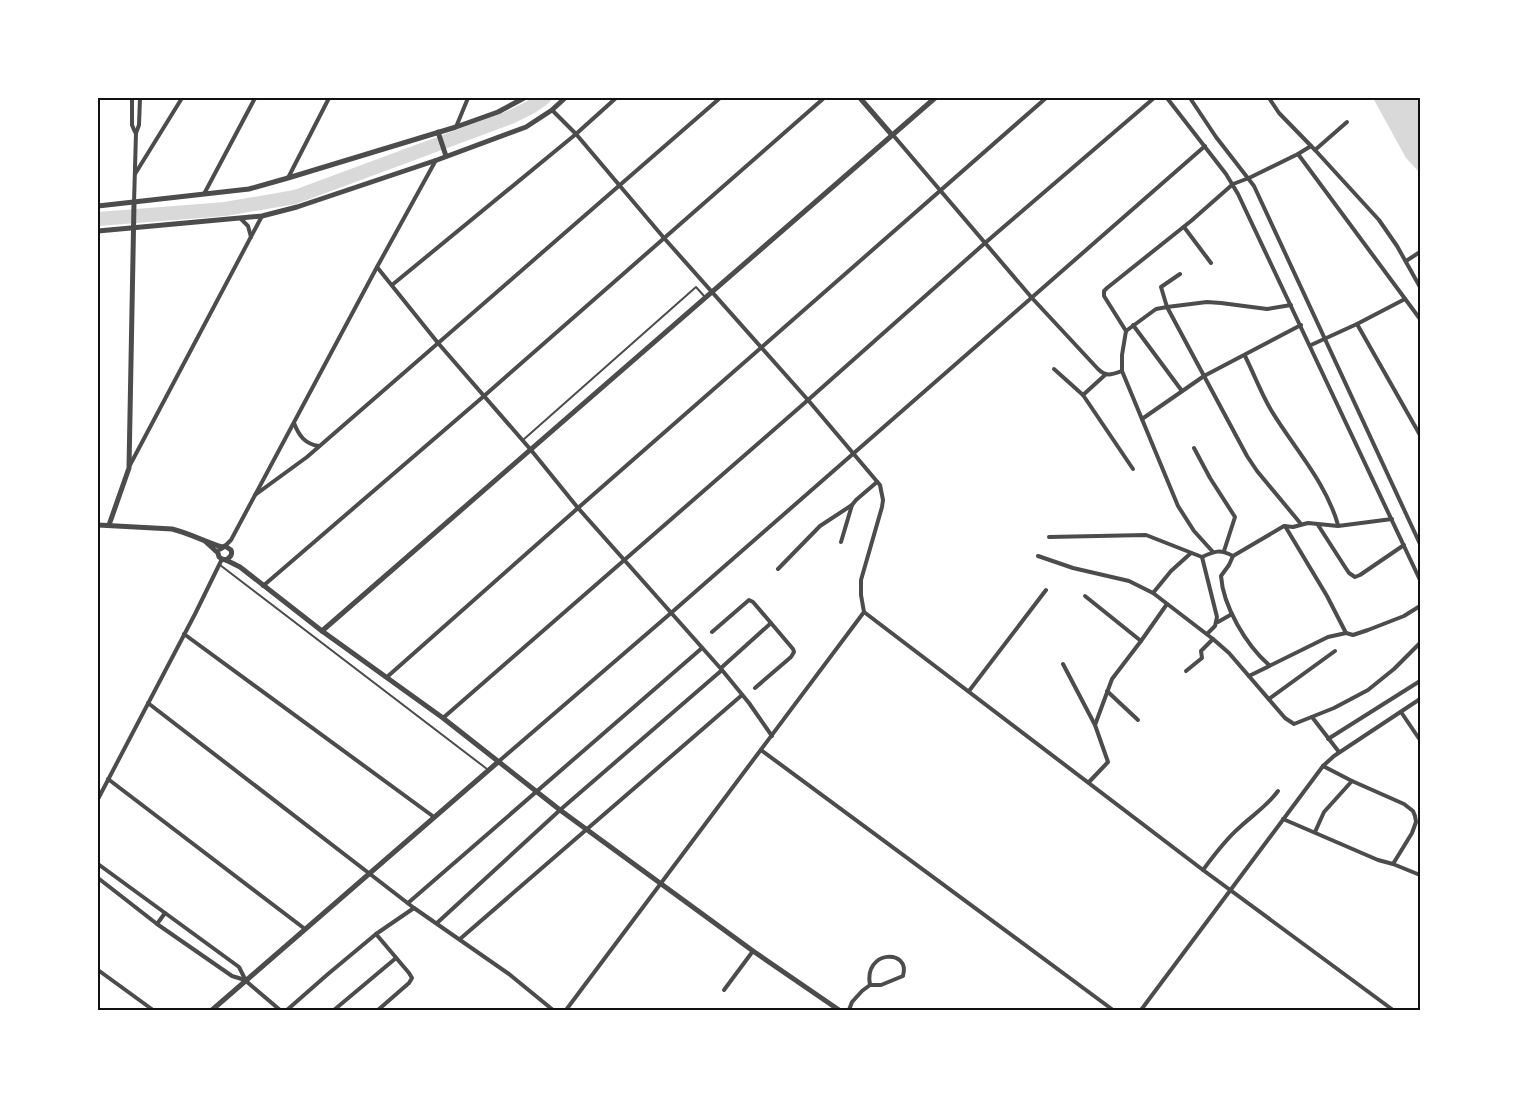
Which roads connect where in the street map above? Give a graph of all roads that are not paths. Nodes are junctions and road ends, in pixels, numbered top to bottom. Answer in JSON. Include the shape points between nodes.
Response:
{"nodes":[{"id":1,"x":132,"y":98,"type":"edge"},
{"id":2,"x":140,"y":98,"type":"edge"},
{"id":3,"x":182,"y":98,"type":"edge"},
{"id":4,"x":255,"y":98,"type":"edge"},
{"id":5,"x":328,"y":98,"type":"edge"},
{"id":6,"x":468,"y":98,"type":"edge"},
{"id":7,"x":524,"y":98,"type":"edge"},
{"id":8,"x":565,"y":98,"type":"edge"},
{"id":9,"x":616,"y":98,"type":"edge"},
{"id":10,"x":720,"y":98,"type":"edge"},
{"id":11,"x":824,"y":98,"type":"edge"},
{"id":12,"x":860,"y":98,"type":"edge"},
{"id":13,"x":935,"y":98,"type":"edge"},
{"id":14,"x":1046,"y":98,"type":"edge"},
{"id":15,"x":1154,"y":98,"type":"edge"},
{"id":16,"x":1167,"y":98,"type":"edge"},
{"id":17,"x":1190,"y":98,"type":"edge"},
{"id":18,"x":1269,"y":98,"type":"edge"},
{"id":19,"x":552,"y":110,"type":"junction"},
{"id":20,"x":1347,"y":122,"type":"dead end"},
{"id":21,"x":456,"y":127,"type":"junction"},
{"id":22,"x":136,"y":133,"type":"junction"},
{"id":23,"x":576,"y":134,"type":"junction"},
{"id":24,"x":439,"y":135,"type":"junction"},
{"id":25,"x":892,"y":135,"type":"junction"},
{"id":26,"x":1205,"y":146,"type":"junction"},
{"id":27,"x":1311,"y":146,"type":"junction"},
{"id":28,"x":1315,"y":150,"type":"junction"},
{"id":29,"x":445,"y":154,"type":"junction"},
{"id":30,"x":1298,"y":154,"type":"junction"},
{"id":31,"x":437,"y":160,"type":"junction"},
{"id":32,"x":134,"y":175,"type":"junction"},
{"id":33,"x":288,"y":178,"type":"junction"},
{"id":34,"x":1249,"y":178,"type":"junction"},
{"id":35,"x":1233,"y":184,"type":"junction"},
{"id":36,"x":620,"y":186,"type":"junction"},
{"id":37,"x":941,"y":190,"type":"junction"},
{"id":38,"x":204,"y":194,"type":"junction"},
{"id":39,"x":98,"y":206,"type":"edge"},
{"id":40,"x":134,"y":206,"type":"junction"},
{"id":41,"x":262,"y":216,"type":"junction"},
{"id":42,"x":240,"y":219,"type":"junction"},
{"id":43,"x":133,"y":225,"type":"junction"},
{"id":44,"x":1184,"y":227,"type":"junction"},
{"id":45,"x":98,"y":231,"type":"edge"},
{"id":46,"x":251,"y":237,"type":"junction"},
{"id":47,"x":664,"y":238,"type":"junction"},
{"id":48,"x":985,"y":243,"type":"junction"},
{"id":49,"x":1420,"y":252,"type":"edge"},
{"id":50,"x":1406,"y":261,"type":"junction"},
{"id":51,"x":1211,"y":263,"type":"dead end"},
{"id":52,"x":377,"y":267,"type":"junction"},
{"id":53,"x":1180,"y":274,"type":"dead end"},
{"id":54,"x":703,"y":282,"type":"junction"},
{"id":55,"x":392,"y":285,"type":"junction"},
{"id":56,"x":1420,"y":286,"type":"edge"},
{"id":57,"x":696,"y":287,"type":"junction"},
{"id":58,"x":712,"y":293,"type":"junction"},
{"id":59,"x":706,"y":298,"type":"junction"},
{"id":60,"x":1032,"y":298,"type":"junction"},
{"id":61,"x":1405,"y":299,"type":"junction"},
{"id":62,"x":1292,"y":305,"type":"junction"},
{"id":63,"x":1167,"y":306,"type":"junction"},
{"id":64,"x":1420,"y":317,"type":"edge"},
{"id":65,"x":1357,"y":324,"type":"junction"},
{"id":66,"x":1133,"y":325,"type":"junction"},
{"id":67,"x":1301,"y":325,"type":"junction"},
{"id":68,"x":1126,"y":331,"type":"junction"},
{"id":69,"x":1325,"y":338,"type":"junction"},
{"id":70,"x":438,"y":342,"type":"junction"},
{"id":71,"x":1311,"y":345,"type":"junction"},
{"id":72,"x":760,"y":348,"type":"junction"},
{"id":73,"x":1245,"y":356,"type":"junction"},
{"id":74,"x":1054,"y":369,"type":"dead end"},
{"id":75,"x":1122,"y":370,"type":"junction"},
{"id":76,"x":1105,"y":375,"type":"junction"},
{"id":77,"x":1204,"y":376,"type":"junction"},
{"id":78,"x":1182,"y":391,"type":"junction"},
{"id":79,"x":1083,"y":395,"type":"junction"},
{"id":80,"x":484,"y":396,"type":"junction"},
{"id":81,"x":808,"y":400,"type":"junction"},
{"id":82,"x":1142,"y":418,"type":"junction"},
{"id":83,"x":294,"y":423,"type":"junction"},
{"id":84,"x":1420,"y":435,"type":"edge"},
{"id":85,"x":522,"y":440,"type":"junction"},
{"id":86,"x":320,"y":446,"type":"junction"},
{"id":87,"x":1194,"y":448,"type":"dead end"},
{"id":88,"x":531,"y":450,"type":"junction"},
{"id":89,"x":854,"y":453,"type":"junction"},
{"id":90,"x":129,"y":468,"type":"junction"},
{"id":91,"x":1133,"y":469,"type":"dead end"},
{"id":92,"x":878,"y":482,"type":"junction"},
{"id":93,"x":255,"y":495,"type":"junction"},
{"id":94,"x":852,"y":505,"type":"junction"},
{"id":95,"x":578,"y":508,"type":"junction"},
{"id":96,"x":1392,"y":519,"type":"junction"},
{"id":97,"x":1301,"y":524,"type":"junction"},
{"id":98,"x":1317,"y":524,"type":"junction"},
{"id":99,"x":98,"y":525,"type":"edge"},
{"id":100,"x":109,"y":525,"type":"junction"},
{"id":101,"x":1284,"y":526,"type":"junction"},
{"id":102,"x":1338,"y":526,"type":"junction"},
{"id":103,"x":1049,"y":537,"type":"dead end"},
{"id":104,"x":841,"y":542,"type":"dead end"},
{"id":105,"x":1420,"y":544,"type":"edge"},
{"id":106,"x":1404,"y":545,"type":"junction"},
{"id":107,"x":225,"y":550,"type":"junction"},
{"id":108,"x":1224,"y":551,"type":"junction"},
{"id":109,"x":1213,"y":552,"type":"junction"},
{"id":110,"x":1191,"y":553,"type":"junction"},
{"id":111,"x":1038,"y":556,"type":"dead end"},
{"id":112,"x":1233,"y":556,"type":"junction"},
{"id":113,"x":1202,"y":557,"type":"junction"},
{"id":114,"x":623,"y":560,"type":"junction"},
{"id":115,"x":223,"y":561,"type":"junction"},
{"id":116,"x":240,"y":567,"type":"junction"},
{"id":117,"x":778,"y":569,"type":"dead end"},
{"id":118,"x":1420,"y":580,"type":"edge"},
{"id":119,"x":262,"y":586,"type":"junction"},
{"id":120,"x":1047,"y":590,"type":"dead end"},
{"id":121,"x":1153,"y":593,"type":"junction"},
{"id":122,"x":1085,"y":596,"type":"dead end"},
{"id":123,"x":1167,"y":604,"type":"junction"},
{"id":124,"x":1420,"y":606,"type":"edge"},
{"id":125,"x":864,"y":612,"type":"junction"},
{"id":126,"x":670,"y":613,"type":"junction"},
{"id":127,"x":1232,"y":614,"type":"junction"},
{"id":128,"x":1217,"y":622,"type":"junction"},
{"id":129,"x":771,"y":623,"type":"junction"},
{"id":130,"x":322,"y":631,"type":"junction"},
{"id":131,"x":712,"y":632,"type":"dead end"},
{"id":132,"x":1346,"y":633,"type":"junction"},
{"id":133,"x":184,"y":634,"type":"junction"},
{"id":134,"x":1207,"y":634,"type":"junction"},
{"id":135,"x":1214,"y":639,"type":"junction"},
{"id":136,"x":1141,"y":641,"type":"junction"},
{"id":137,"x":1420,"y":643,"type":"edge"},
{"id":138,"x":702,"y":648,"type":"junction"},
{"id":139,"x":1335,"y":651,"type":"dead end"},
{"id":140,"x":1063,"y":664,"type":"dead end"},
{"id":141,"x":1269,"y":665,"type":"junction"},
{"id":142,"x":721,"y":669,"type":"junction"},
{"id":143,"x":1186,"y":671,"type":"dead end"},
{"id":144,"x":1249,"y":676,"type":"junction"},
{"id":145,"x":387,"y":677,"type":"junction"},
{"id":146,"x":1420,"y":681,"type":"edge"},
{"id":147,"x":755,"y":688,"type":"dead end"},
{"id":148,"x":969,"y":691,"type":"junction"},
{"id":149,"x":1107,"y":691,"type":"junction"},
{"id":150,"x":742,"y":695,"type":"junction"},
{"id":151,"x":1269,"y":699,"type":"junction"},
{"id":152,"x":1420,"y":699,"type":"edge"},
{"id":153,"x":148,"y":703,"type":"junction"},
{"id":154,"x":1401,"y":712,"type":"junction"},
{"id":155,"x":1312,"y":717,"type":"junction"},
{"id":156,"x":443,"y":718,"type":"junction"},
{"id":157,"x":1138,"y":720,"type":"dead end"},
{"id":158,"x":1095,"y":725,"type":"junction"},
{"id":159,"x":772,"y":736,"type":"junction"},
{"id":160,"x":1328,"y":739,"type":"junction"},
{"id":161,"x":1420,"y":740,"type":"edge"},
{"id":162,"x":761,"y":750,"type":"junction"},
{"id":163,"x":1339,"y":752,"type":"junction"},
{"id":164,"x":498,"y":762,"type":"junction"},
{"id":165,"x":1323,"y":766,"type":"junction"},
{"id":166,"x":489,"y":770,"type":"junction"},
{"id":167,"x":108,"y":780,"type":"junction"},
{"id":168,"x":1352,"y":781,"type":"junction"},
{"id":169,"x":1089,"y":782,"type":"junction"},
{"id":170,"x":1278,"y":791,"type":"dead end"},
{"id":171,"x":537,"y":792,"type":"junction"},
{"id":172,"x":98,"y":799,"type":"edge"},
{"id":173,"x":560,"y":810,"type":"junction"},
{"id":174,"x":435,"y":818,"type":"junction"},
{"id":175,"x":1283,"y":819,"type":"junction"},
{"id":176,"x":586,"y":829,"type":"junction"},
{"id":177,"x":1315,"y":832,"type":"junction"},
{"id":178,"x":98,"y":864,"type":"edge"},
{"id":179,"x":1393,"y":864,"type":"junction"},
{"id":180,"x":1203,"y":870,"type":"junction"},
{"id":181,"x":370,"y":874,"type":"junction"},
{"id":182,"x":1420,"y":875,"type":"edge"},
{"id":183,"x":98,"y":878,"type":"edge"},
{"id":184,"x":661,"y":883,"type":"junction"},
{"id":185,"x":1231,"y":891,"type":"junction"},
{"id":186,"x":408,"y":903,"type":"junction"},
{"id":187,"x":414,"y":908,"type":"junction"},
{"id":188,"x":165,"y":914,"type":"junction"},
{"id":189,"x":436,"y":923,"type":"junction"},
{"id":190,"x":157,"y":924,"type":"junction"},
{"id":191,"x":305,"y":929,"type":"junction"},
{"id":192,"x":376,"y":934,"type":"junction"},
{"id":193,"x":460,"y":939,"type":"junction"},
{"id":194,"x":753,"y":951,"type":"junction"},
{"id":195,"x":396,"y":957,"type":"junction"},
{"id":196,"x":98,"y":970,"type":"edge"},
{"id":197,"x":246,"y":981,"type":"junction"},
{"id":198,"x":870,"y":985,"type":"junction"},
{"id":199,"x":723,"y":990,"type":"dead end"},
{"id":200,"x":153,"y":1011,"type":"edge"},
{"id":201,"x":212,"y":1011,"type":"edge"},
{"id":202,"x":280,"y":1011,"type":"edge"},
{"id":203,"x":287,"y":1011,"type":"edge"},
{"id":204,"x":334,"y":1011,"type":"edge"},
{"id":205,"x":378,"y":1011,"type":"edge"},
{"id":206,"x":554,"y":1011,"type":"edge"},
{"id":207,"x":566,"y":1011,"type":"edge"},
{"id":208,"x":839,"y":1011,"type":"edge"},
{"id":209,"x":849,"y":1011,"type":"edge"},
{"id":210,"x":1113,"y":1011,"type":"edge"},
{"id":211,"x":1141,"y":1011,"type":"edge"},
{"id":212,"x":1393,"y":1011,"type":"edge"}],
"edges":[{"from":1,"to":22,"type":"street","via":[[132,125]]},
{"from":2,"to":22,"type":"street"},
{"from":3,"to":32,"type":"street"},
{"from":4,"to":38,"type":"street"},
{"from":5,"to":33,"type":"street"},
{"from":6,"to":21,"type":"street"},
{"from":7,"to":21,"type":"street"},
{"from":8,"to":19,"type":"street"},
{"from":9,"to":23,"type":"street"},
{"from":10,"to":36,"type":"street"},
{"from":11,"to":47,"type":"street"},
{"from":12,"to":25,"type":"street"},
{"from":13,"to":25,"type":"street"},
{"from":14,"to":37,"type":"street"},
{"from":15,"to":48,"type":"street"},
{"from":16,"to":26,"type":"street"},
{"from":17,"to":34,"type":"street"},
{"from":18,"to":27,"type":"street"},
{"from":19,"to":23,"type":"street"},
{"from":19,"to":29,"type":"street","via":[[526,127]]},
{"from":20,"to":28,"type":"street"},
{"from":21,"to":24,"type":"street"},
{"from":22,"to":32,"type":"street"},
{"from":23,"to":36,"type":"street"},
{"from":23,"to":55,"type":"street"},
{"from":24,"to":29,"type":"street"},
{"from":24,"to":33,"type":"street"},
{"from":25,"to":37,"type":"street"},
{"from":25,"to":58,"type":"street"},
{"from":26,"to":35,"type":"street"},
{"from":26,"to":60,"type":"street"},
{"from":27,"to":28,"type":"street"},
{"from":27,"to":30,"type":"street"},
{"from":28,"to":50,"type":"street","via":[[1379,220]]},
{"from":29,"to":31,"type":"street"},
{"from":30,"to":34,"type":"street"},
{"from":30,"to":61,"type":"street"},
{"from":31,"to":41,"type":"street"},
{"from":31,"to":52,"type":"street"},
{"from":32,"to":40,"type":"street"},
{"from":33,"to":38,"type":"street","via":[[249,189]]},
{"from":34,"to":35,"type":"street"},
{"from":34,"to":69,"type":"street"},
{"from":35,"to":44,"type":"street"},
{"from":35,"to":62,"type":"street"},
{"from":36,"to":47,"type":"street"},
{"from":36,"to":70,"type":"street"},
{"from":37,"to":48,"type":"street"},
{"from":37,"to":72,"type":"street"},
{"from":38,"to":40,"type":"street"},
{"from":39,"to":40,"type":"street"},
{"from":40,"to":43,"type":"street"},
{"from":41,"to":42,"type":"street"},
{"from":41,"to":46,"type":"street"},
{"from":42,"to":43,"type":"street"},
{"from":42,"to":46,"type":"street","via":[[248,226]]},
{"from":43,"to":45,"type":"street"},
{"from":43,"to":90,"type":"street"},
{"from":44,"to":51,"type":"street"},
{"from":44,"to":68,"type":"street","via":[[1104,291]]},
{"from":46,"to":90,"type":"street"},
{"from":47,"to":54,"type":"street"},
{"from":47,"to":80,"type":"street"},
{"from":48,"to":60,"type":"street"},
{"from":48,"to":81,"type":"street"},
{"from":49,"to":50,"type":"street"},
{"from":50,"to":56,"type":"street"},
{"from":52,"to":55,"type":"street"},
{"from":52,"to":83,"type":"street"},
{"from":53,"to":63,"type":"street","via":[[1161,287]]},
{"from":54,"to":57,"type":"lane"},
{"from":54,"to":58,"type":"street"},
{"from":55,"to":70,"type":"street"},
{"from":57,"to":59,"type":"lane"},
{"from":57,"to":85,"type":"lane"},
{"from":58,"to":59,"type":"street"},
{"from":58,"to":72,"type":"street"},
{"from":59,"to":88,"type":"street"},
{"from":60,"to":76,"type":"street"},
{"from":60,"to":89,"type":"street"},
{"from":61,"to":64,"type":"street"},
{"from":61,"to":65,"type":"street"},
{"from":62,"to":63,"type":"street","via":[[1267,309],[1207,302]]},
{"from":62,"to":67,"type":"street"},
{"from":63,"to":66,"type":"street"},
{"from":63,"to":77,"type":"street"},
{"from":65,"to":69,"type":"street"},
{"from":65,"to":84,"type":"street"},
{"from":66,"to":68,"type":"street"},
{"from":66,"to":78,"type":"street"},
{"from":67,"to":71,"type":"street"},
{"from":67,"to":73,"type":"street"},
{"from":68,"to":75,"type":"street"},
{"from":69,"to":71,"type":"street"},
{"from":69,"to":105,"type":"street"},
{"from":70,"to":80,"type":"street"},
{"from":70,"to":86,"type":"street"},
{"from":71,"to":96,"type":"street"},
{"from":72,"to":81,"type":"street"},
{"from":72,"to":95,"type":"street"},
{"from":73,"to":77,"type":"street"},
{"from":73,"to":102,"type":"street","via":[[1271,410],[1327,494]]},
{"from":74,"to":79,"type":"street"},
{"from":75,"to":76,"type":"street"},
{"from":75,"to":82,"type":"street"},
{"from":76,"to":79,"type":"street"},
{"from":77,"to":78,"type":"street"},
{"from":77,"to":97,"type":"street","via":[[1257,471]]},
{"from":78,"to":82,"type":"street"},
{"from":79,"to":91,"type":"street"},
{"from":80,"to":85,"type":"street"},
{"from":80,"to":119,"type":"street"},
{"from":81,"to":89,"type":"street"},
{"from":81,"to":114,"type":"street"},
{"from":82,"to":109,"type":"street","via":[[1179,506]]},
{"from":83,"to":86,"type":"street","via":[[305,441]]},
{"from":83,"to":93,"type":"street"},
{"from":85,"to":88,"type":"street"},
{"from":86,"to":93,"type":"street"},
{"from":87,"to":108,"type":"street","via":[[1235,517]]},
{"from":88,"to":95,"type":"street"},
{"from":88,"to":130,"type":"street"},
{"from":89,"to":92,"type":"street"},
{"from":89,"to":126,"type":"street"},
{"from":90,"to":100,"type":"street"},
{"from":92,"to":94,"type":"street"},
{"from":92,"to":125,"type":"street","via":[[882,507],[861,580]]},
{"from":93,"to":107,"type":"street"},
{"from":94,"to":104,"type":"street"},
{"from":94,"to":117,"type":"street","via":[[820,526]]},
{"from":95,"to":114,"type":"street"},
{"from":95,"to":145,"type":"street"},
{"from":96,"to":102,"type":"street"},
{"from":96,"to":106,"type":"street"},
{"from":97,"to":98,"type":"street"},
{"from":97,"to":101,"type":"street"},
{"from":98,"to":102,"type":"street"},
{"from":98,"to":106,"type":"street","via":[[1355,577]]},
{"from":99,"to":100,"type":"street"},
{"from":100,"to":107,"type":"street","via":[[172,529]]},
{"from":101,"to":112,"type":"street"},
{"from":101,"to":132,"type":"street"},
{"from":103,"to":110,"type":"street","via":[[1146,535]]},
{"from":106,"to":118,"type":"street"},
{"from":107,"to":115,"type":"street","via":[[219,557]]},
{"from":107,"to":115,"type":"street","via":[[230,558]]},
{"from":107,"to":116,"type":"street"},
{"from":108,"to":109,"type":"street"},
{"from":108,"to":112,"type":"street"},
{"from":109,"to":113,"type":"street"},
{"from":110,"to":113,"type":"street"},
{"from":110,"to":121,"type":"street"},
{"from":111,"to":121,"type":"street","via":[[1129,581]]},
{"from":112,"to":127,"type":"street","via":[[1221,576]]},
{"from":113,"to":128,"type":"street"},
{"from":114,"to":126,"type":"street"},
{"from":114,"to":156,"type":"street"},
{"from":115,"to":116,"type":"street"},
{"from":115,"to":133,"type":"street"},
{"from":115,"to":166,"type":"lane"},
{"from":116,"to":119,"type":"street"},
{"from":119,"to":130,"type":"street"},
{"from":120,"to":148,"type":"street"},
{"from":121,"to":123,"type":"street"},
{"from":122,"to":136,"type":"street"},
{"from":123,"to":134,"type":"street"},
{"from":123,"to":136,"type":"street"},
{"from":124,"to":132,"type":"street","via":[[1368,630]]},
{"from":125,"to":148,"type":"street"},
{"from":125,"to":159,"type":"street"},
{"from":126,"to":138,"type":"street"},
{"from":126,"to":164,"type":"street"},
{"from":127,"to":128,"type":"street"},
{"from":127,"to":141,"type":"street","via":[[1260,658]]},
{"from":128,"to":134,"type":"street"},
{"from":129,"to":131,"type":"street","via":[[749,600]]},
{"from":129,"to":142,"type":"street"},
{"from":129,"to":147,"type":"street","via":[[794,652]]},
{"from":130,"to":145,"type":"street"},
{"from":132,"to":141,"type":"street","via":[[1328,637]]},
{"from":133,"to":153,"type":"street"},
{"from":133,"to":174,"type":"street"},
{"from":134,"to":135,"type":"street"},
{"from":135,"to":143,"type":"street","via":[[1201,651],[1202,658]]},
{"from":135,"to":144,"type":"street"},
{"from":136,"to":149,"type":"street"},
{"from":137,"to":155,"type":"street","via":[[1360,696]]},
{"from":138,"to":142,"type":"street"},
{"from":138,"to":171,"type":"street"},
{"from":139,"to":151,"type":"street"},
{"from":140,"to":158,"type":"street"},
{"from":141,"to":144,"type":"street"},
{"from":142,"to":150,"type":"street"},
{"from":142,"to":173,"type":"street"},
{"from":144,"to":151,"type":"street"},
{"from":145,"to":156,"type":"street"},
{"from":146,"to":160,"type":"street"},
{"from":148,"to":169,"type":"street"},
{"from":149,"to":157,"type":"street"},
{"from":149,"to":158,"type":"street"},
{"from":150,"to":159,"type":"street"},
{"from":150,"to":176,"type":"street"},
{"from":151,"to":155,"type":"street","via":[[1289,722],[1294,724]]},
{"from":152,"to":154,"type":"street"},
{"from":153,"to":167,"type":"street"},
{"from":153,"to":181,"type":"street"},
{"from":154,"to":161,"type":"street"},
{"from":154,"to":163,"type":"street"},
{"from":155,"to":160,"type":"street"},
{"from":156,"to":164,"type":"street"},
{"from":158,"to":169,"type":"street","via":[[1108,762]]},
{"from":159,"to":162,"type":"street"},
{"from":160,"to":163,"type":"street"},
{"from":162,"to":184,"type":"street"},
{"from":162,"to":210,"type":"street"},
{"from":163,"to":165,"type":"street"},
{"from":164,"to":166,"type":"street"},
{"from":164,"to":171,"type":"street"},
{"from":165,"to":168,"type":"street"},
{"from":165,"to":175,"type":"street"},
{"from":166,"to":174,"type":"street"},
{"from":167,"to":172,"type":"street"},
{"from":167,"to":191,"type":"street"},
{"from":168,"to":177,"type":"street","via":[[1324,812]]},
{"from":168,"to":179,"type":"street","via":[[1413,811],[1416,822],[1412,833]]},
{"from":169,"to":180,"type":"street"},
{"from":170,"to":180,"type":"street","via":[[1238,828]]},
{"from":171,"to":173,"type":"street"},
{"from":171,"to":186,"type":"street"},
{"from":173,"to":176,"type":"street"},
{"from":173,"to":189,"type":"street"},
{"from":174,"to":181,"type":"street"},
{"from":175,"to":177,"type":"street"},
{"from":175,"to":185,"type":"street"},
{"from":176,"to":184,"type":"street"},
{"from":176,"to":193,"type":"street"},
{"from":177,"to":179,"type":"street"},
{"from":178,"to":188,"type":"street"},
{"from":179,"to":182,"type":"street"},
{"from":180,"to":185,"type":"street"},
{"from":181,"to":186,"type":"street"},
{"from":181,"to":191,"type":"street"},
{"from":183,"to":190,"type":"street"},
{"from":184,"to":194,"type":"street"},
{"from":184,"to":207,"type":"street"},
{"from":185,"to":211,"type":"street"},
{"from":185,"to":212,"type":"street"},
{"from":186,"to":187,"type":"street"},
{"from":187,"to":189,"type":"street"},
{"from":187,"to":192,"type":"street"},
{"from":188,"to":190,"type":"street"},
{"from":188,"to":197,"type":"street","via":[[239,967]]},
{"from":189,"to":193,"type":"street"},
{"from":190,"to":197,"type":"street","via":[[232,976]]},
{"from":191,"to":197,"type":"street"},
{"from":192,"to":195,"type":"street"},
{"from":192,"to":203,"type":"street"},
{"from":193,"to":206,"type":"street"},
{"from":194,"to":199,"type":"street"},
{"from":194,"to":208,"type":"street"},
{"from":195,"to":204,"type":"street"},
{"from":195,"to":205,"type":"street","via":[[412,978]]},
{"from":196,"to":200,"type":"street"},
{"from":197,"to":201,"type":"street"},
{"from":197,"to":202,"type":"street"},
{"from":198,"to":198,"type":"street","via":[[903,976],[903,962],[897,957],[879,959],[870,968]]},
{"from":198,"to":209,"type":"street","via":[[852,1002]]}]}
